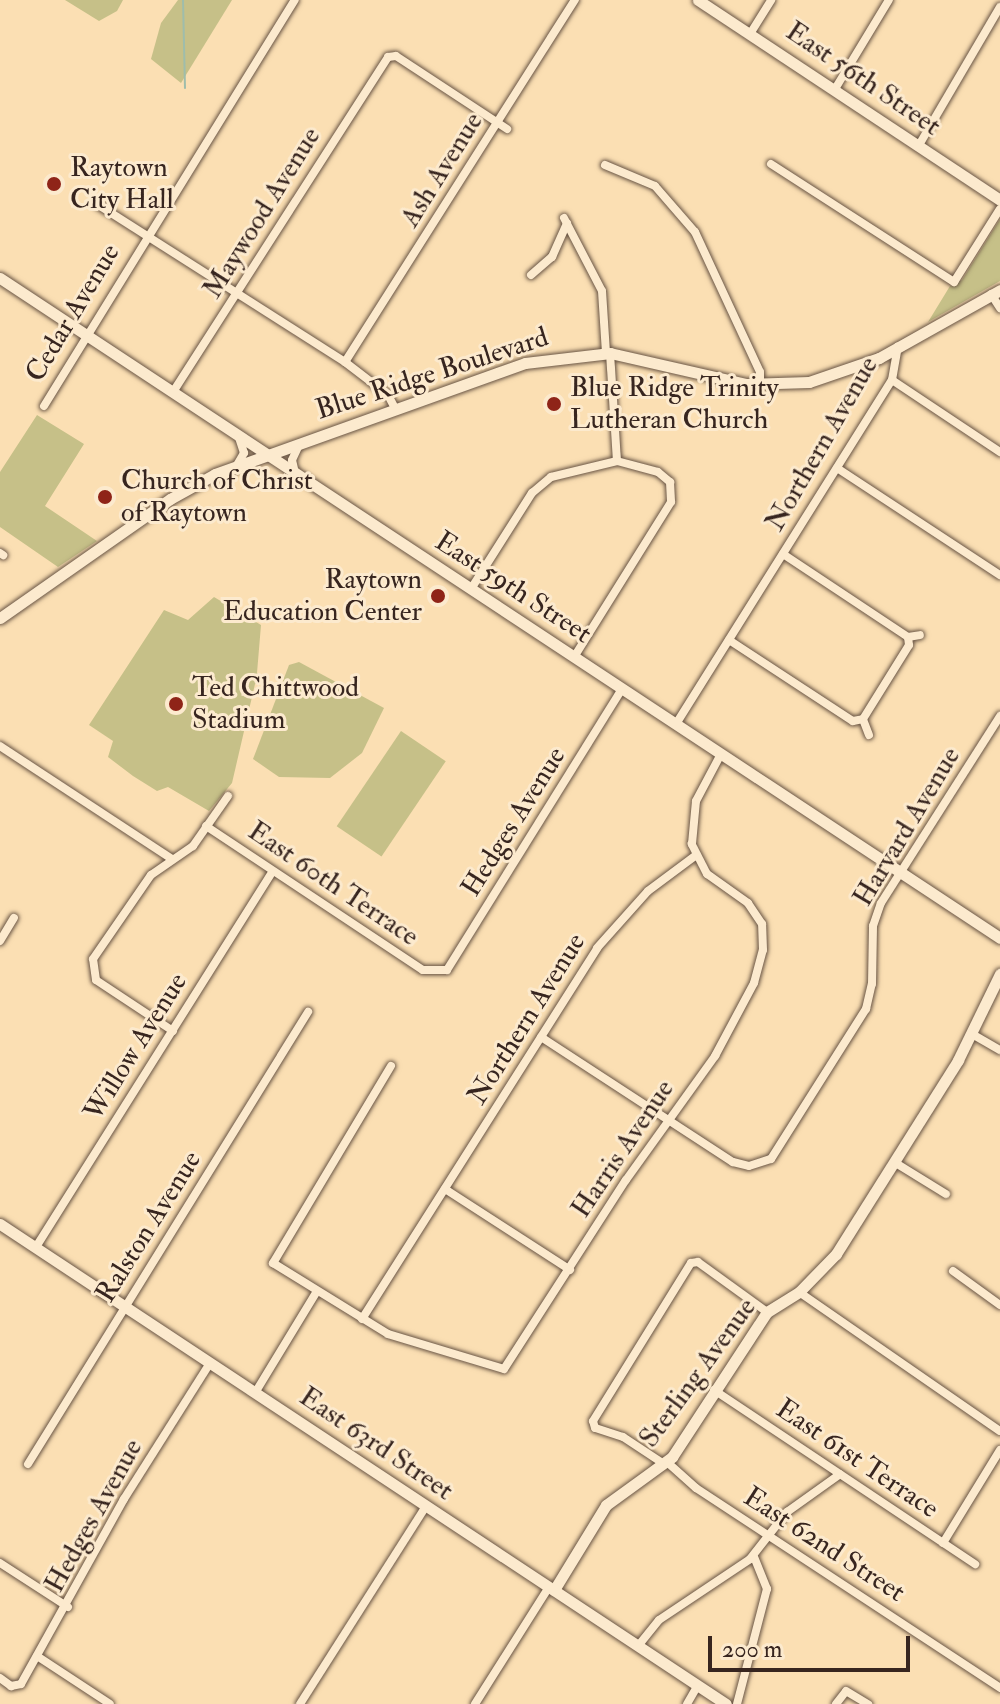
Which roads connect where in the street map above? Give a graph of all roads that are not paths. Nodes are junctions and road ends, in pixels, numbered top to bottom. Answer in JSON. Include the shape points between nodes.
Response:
{"nodes":[{"id":1,"x":295,"y":0,"type":"edge"},
{"id":2,"x":575,"y":0,"type":"edge"},
{"id":3,"x":698,"y":0,"type":"edge"},
{"id":4,"x":771,"y":0,"type":"edge"},
{"id":5,"x":889,"y":0,"type":"edge"},
{"id":6,"x":1000,"y":7,"type":"edge"},
{"id":7,"x":750,"y":34,"type":"junction"},
{"id":8,"x":835,"y":89,"type":"junction"},
{"id":9,"x":497,"y":122,"type":"junction"},
{"id":10,"x":507,"y":129,"type":"dead end"},
{"id":11,"x":919,"y":145,"type":"junction"},
{"id":12,"x":771,"y":164,"type":"dead end"},
{"id":13,"x":605,"y":165,"type":"dead end"},
{"id":14,"x":1000,"y":200,"type":"edge"},
{"id":15,"x":97,"y":204,"type":"dead end"},
{"id":16,"x":1000,"y":209,"type":"edge"},
{"id":17,"x":145,"y":236,"type":"junction"},
{"id":18,"x":531,"y":275,"type":"dead end"},
{"id":19,"x":0,"y":278,"type":"edge"},
{"id":20,"x":996,"y":292,"type":"edge"},
{"id":21,"x":237,"y":295,"type":"junction"},
{"id":22,"x":1000,"y":308,"type":"edge"},
{"id":23,"x":85,"y":334,"type":"junction"},
{"id":24,"x":898,"y":347,"type":"junction"},
{"id":25,"x":608,"y":353,"type":"junction"},
{"id":26,"x":345,"y":362,"type":"junction"},
{"id":27,"x":892,"y":380,"type":"junction"},
{"id":28,"x":760,"y":385,"type":"junction"},
{"id":29,"x":173,"y":392,"type":"junction"},
{"id":30,"x":44,"y":406,"type":"dead end"},
{"id":31,"x":396,"y":410,"type":"junction"},
{"id":32,"x":236,"y":434,"type":"junction"},
{"id":33,"x":300,"y":443,"type":"junction"},
{"id":34,"x":1000,"y":452,"type":"edge"},
{"id":35,"x":267,"y":455,"type":"junction"},
{"id":36,"x":617,"y":461,"type":"junction"},
{"id":37,"x":236,"y":467,"type":"junction"},
{"id":38,"x":837,"y":468,"type":"junction"},
{"id":39,"x":296,"y":473,"type":"junction"},
{"id":40,"x":783,"y":554,"type":"junction"},
{"id":41,"x":1000,"y":575,"type":"edge"},
{"id":42,"x":471,"y":589,"type":"junction"},
{"id":43,"x":0,"y":618,"type":"edge"},
{"id":44,"x":920,"y":635,"type":"dead end"},
{"id":45,"x":908,"y":637,"type":"junction"},
{"id":46,"x":729,"y":640,"type":"junction"},
{"id":47,"x":574,"y":657,"type":"junction"},
{"id":48,"x":622,"y":689,"type":"junction"},
{"id":49,"x":1000,"y":716,"type":"edge"},
{"id":50,"x":863,"y":719,"type":"junction"},
{"id":51,"x":676,"y":724,"type":"junction"},
{"id":52,"x":869,"y":735,"type":"dead end"},
{"id":53,"x":0,"y":746,"type":"edge"},
{"id":54,"x":721,"y":754,"type":"junction"},
{"id":55,"x":228,"y":796,"type":"dead end"},
{"id":56,"x":206,"y":826,"type":"junction"},
{"id":57,"x":695,"y":856,"type":"junction"},
{"id":58,"x":172,"y":859,"type":"junction"},
{"id":59,"x":273,"y":871,"type":"junction"},
{"id":60,"x":901,"y":872,"type":"junction"},
{"id":61,"x":14,"y":918,"type":"dead end"},
{"id":62,"x":1000,"y":938,"type":"edge"},
{"id":63,"x":0,"y":941,"type":"edge"},
{"id":64,"x":439,"y":972,"type":"joint"},
{"id":65,"x":1000,"y":974,"type":"edge"},
{"id":66,"x":308,"y":1012,"type":"dead end"},
{"id":67,"x":173,"y":1031,"type":"junction"},
{"id":68,"x":972,"y":1034,"type":"junction"},
{"id":69,"x":541,"y":1037,"type":"junction"},
{"id":70,"x":1000,"y":1050,"type":"edge"},
{"id":71,"x":391,"y":1066,"type":"dead end"},
{"id":72,"x":668,"y":1119,"type":"junction"},
{"id":73,"x":894,"y":1162,"type":"junction"},
{"id":74,"x":445,"y":1189,"type":"junction"},
{"id":75,"x":946,"y":1194,"type":"dead end"},
{"id":76,"x":0,"y":1224,"type":"edge"},
{"id":77,"x":36,"y":1247,"type":"junction"},
{"id":78,"x":570,"y":1270,"type":"junction"},
{"id":79,"x":953,"y":1271,"type":"dead end"},
{"id":80,"x":317,"y":1291,"type":"junction"},
{"id":81,"x":799,"y":1292,"type":"junction"},
{"id":82,"x":999,"y":1302,"type":"edge"},
{"id":83,"x":126,"y":1307,"type":"junction"},
{"id":84,"x":767,"y":1312,"type":"junction"},
{"id":85,"x":362,"y":1319,"type":"junction"},
{"id":86,"x":210,"y":1363,"type":"junction"},
{"id":87,"x":714,"y":1390,"type":"junction"},
{"id":88,"x":255,"y":1393,"type":"junction"},
{"id":89,"x":1000,"y":1431,"type":"edge"},
{"id":90,"x":1000,"y":1450,"type":"edge"},
{"id":91,"x":666,"y":1463,"type":"junction"},
{"id":92,"x":28,"y":1464,"type":"dead end"},
{"id":93,"x":840,"y":1474,"type":"junction"},
{"id":94,"x":426,"y":1506,"type":"junction"},
{"id":95,"x":766,"y":1534,"type":"junction"},
{"id":96,"x":943,"y":1543,"type":"junction"},
{"id":97,"x":754,"y":1556,"type":"junction"},
{"id":98,"x":0,"y":1563,"type":"edge"},
{"id":99,"x":975,"y":1564,"type":"dead end"},
{"id":100,"x":551,"y":1589,"type":"junction"},
{"id":101,"x":68,"y":1607,"type":"junction"},
{"id":102,"x":638,"y":1646,"type":"junction"},
{"id":103,"x":37,"y":1656,"type":"junction"},
{"id":104,"x":0,"y":1678,"type":"edge"},
{"id":105,"x":698,"y":1685,"type":"junction"},
{"id":106,"x":1000,"y":1688,"type":"edge"},
{"id":107,"x":110,"y":1704,"type":"edge"},
{"id":108,"x":300,"y":1704,"type":"edge"},
{"id":109,"x":475,"y":1704,"type":"edge"},
{"id":110,"x":687,"y":1704,"type":"edge"},
{"id":111,"x":726,"y":1704,"type":"edge"},
{"id":112,"x":737,"y":1704,"type":"edge"},
{"id":113,"x":836,"y":1704,"type":"edge"},
{"id":114,"x":868,"y":1704,"type":"edge"}],
"edges":[{"from":1,"to":17,"type":"street","name":"Cedar Avenue"},
{"from":2,"to":9,"type":"street","name":"Ash Avenue"},
{"from":3,"to":7,"type":"street","name":"East 56th Street"},
{"from":4,"to":7,"type":"street"},
{"from":5,"to":8,"type":"street"},
{"from":6,"to":11,"type":"street"},
{"from":7,"to":8,"type":"street","name":"East 56th Street"},
{"from":8,"to":11,"type":"street","name":"East 56th Street"},
{"from":9,"to":10,"type":"street"},
{"from":9,"to":21,"type":"street","name":"Maywood Avenue","via":[[396,56],[388,57]]},
{"from":9,"to":26,"type":"street","name":"Ash Avenue"},
{"from":11,"to":14,"type":"street","name":"East 56th Street"},
{"from":12,"to":16,"type":"street","via":[[954,282]]},
{"from":13,"to":28,"type":"street","via":[[655,186],[691,226],[760,372]]},
{"from":15,"to":17,"type":"street"},
{"from":17,"to":21,"type":"street"},
{"from":17,"to":23,"type":"street","name":"Cedar Avenue"},
{"from":18,"to":25,"type":"street","via":[[552,257],[565,220],[602,291]]},
{"from":19,"to":23,"type":"street","name":"East 59th Street"},
{"from":20,"to":22,"type":"street"},
{"from":20,"to":24,"type":"street","name":"Blue Ridge Boulevard"},
{"from":21,"to":26,"type":"street"},
{"from":21,"to":29,"type":"street","name":"Maywood Avenue"},
{"from":23,"to":29,"type":"street","name":"East 59th Street"},
{"from":23,"to":30,"type":"street","name":"Cedar Avenue"},
{"from":24,"to":27,"type":"street","name":"Northern Avenue"},
{"from":24,"to":28,"type":"street","name":"Blue Ridge Boulevard","via":[[832,377]]},
{"from":25,"to":28,"type":"street","name":"Blue Ridge Boulevard"},
{"from":25,"to":31,"type":"street","name":"Blue Ridge Boulevard","via":[[525,363]]},
{"from":25,"to":36,"type":"street"},
{"from":26,"to":31,"type":"street","via":[[388,395]]},
{"from":27,"to":34,"type":"street"},
{"from":27,"to":38,"type":"street","name":"Northern Avenue"},
{"from":29,"to":32,"type":"street","name":"East 59th Street"},
{"from":31,"to":33,"type":"street","name":"Blue Ridge Boulevard"},
{"from":32,"to":35,"type":"street","name":"East 59th Street"},
{"from":32,"to":37,"type":"street","via":[[245,446]]},
{"from":33,"to":35,"type":"street","name":"Blue Ridge Boulevard"},
{"from":33,"to":39,"type":"street","via":[[292,460]]},
{"from":35,"to":37,"type":"street","name":"Blue Ridge Boulevard"},
{"from":35,"to":39,"type":"street","name":"East 59th Street"},
{"from":36,"to":42,"type":"street","via":[[571,470],[541,484]]},
{"from":36,"to":47,"type":"street","via":[[658,472],[670,482],[673,497]]},
{"from":37,"to":43,"type":"street","name":"Blue Ridge Boulevard","via":[[170,499]]},
{"from":38,"to":40,"type":"street","name":"Northern Avenue"},
{"from":38,"to":41,"type":"street"},
{"from":39,"to":42,"type":"street","name":"East 59th Street"},
{"from":40,"to":45,"type":"street"},
{"from":40,"to":46,"type":"street","name":"Northern Avenue"},
{"from":42,"to":47,"type":"street","name":"East 59th Street"},
{"from":44,"to":45,"type":"street"},
{"from":45,"to":50,"type":"street","via":[[909,645]]},
{"from":46,"to":50,"type":"street","via":[[853,721]]},
{"from":46,"to":51,"type":"street","name":"Northern Avenue"},
{"from":47,"to":48,"type":"street","name":"East 59th Street"},
{"from":48,"to":51,"type":"street","name":"East 59th Street"},
{"from":48,"to":64,"type":"street","name":"Hedges Avenue","via":[[456,962]]},
{"from":49,"to":60,"type":"street","name":"Harvard Avenue"},
{"from":50,"to":52,"type":"street"},
{"from":51,"to":54,"type":"street","name":"East 59th Street"},
{"from":53,"to":58,"type":"street"},
{"from":54,"to":57,"type":"street","via":[[696,801],[691,832]]},
{"from":54,"to":60,"type":"street","name":"East 59th Street"},
{"from":55,"to":56,"type":"street"},
{"from":56,"to":58,"type":"street","via":[[193,846]]},
{"from":56,"to":59,"type":"street","name":"East 60th Terrace"},
{"from":57,"to":69,"type":"street","name":"Northern Avenue","via":[[617,921]]},
{"from":57,"to":72,"type":"street","name":"Harris Avenue","via":[[707,874],[756,912],[763,943],[754,983],[733,1028]]},
{"from":58,"to":67,"type":"street","via":[[151,875],[92,967],[96,980]]},
{"from":59,"to":64,"type":"street","name":"East 60th Terrace","via":[[423,970]]},
{"from":59,"to":67,"type":"street","name":"Willow Avenue"},
{"from":60,"to":62,"type":"street","name":"East 59th Street"},
{"from":60,"to":72,"type":"street","name":"Harvard Avenue","via":[[873,926],[872,984],[861,1020],[778,1153],[754,1165],[733,1162]]},
{"from":61,"to":63,"type":"street"},
{"from":65,"to":68,"type":"street","name":"Sterling Avenue"},
{"from":66,"to":83,"type":"street","name":"Ralston Avenue"},
{"from":67,"to":77,"type":"street","name":"Willow Avenue"},
{"from":68,"to":70,"type":"street"},
{"from":68,"to":73,"type":"street","name":"Sterling Avenue"},
{"from":69,"to":72,"type":"street"},
{"from":69,"to":74,"type":"street","name":"Northern Avenue"},
{"from":71,"to":80,"type":"street","via":[[273,1263]]},
{"from":72,"to":78,"type":"street","name":"Harris Avenue"},
{"from":73,"to":75,"type":"street"},
{"from":73,"to":81,"type":"street","name":"Sterling Avenue","via":[[836,1254]]},
{"from":74,"to":78,"type":"street"},
{"from":74,"to":85,"type":"street","name":"Northern Avenue"},
{"from":76,"to":77,"type":"street","name":"East 63rd Street"},
{"from":77,"to":83,"type":"street","name":"East 63rd Street"},
{"from":78,"to":85,"type":"street","name":"Harris Avenue","via":[[510,1364],[499,1369],[411,1344]]},
{"from":79,"to":82,"type":"street"},
{"from":80,"to":85,"type":"street"},
{"from":80,"to":88,"type":"street"},
{"from":81,"to":84,"type":"street","name":"Sterling Avenue"},
{"from":81,"to":89,"type":"street"},
{"from":83,"to":86,"type":"street","name":"East 63rd Street"},
{"from":83,"to":92,"type":"street","name":"Ralston Avenue"},
{"from":84,"to":87,"type":"street","name":"Sterling Avenue"},
{"from":84,"to":91,"type":"street","name":"East 62nd Street","via":[[693,1261],[593,1426]]},
{"from":86,"to":88,"type":"street","name":"East 63rd Street"},
{"from":86,"to":101,"type":"street","name":"Hedges Avenue","via":[[124,1499]]},
{"from":87,"to":91,"type":"street","name":"Sterling Avenue"},
{"from":87,"to":93,"type":"street","name":"East 61st Terrace"},
{"from":88,"to":94,"type":"street","name":"East 63rd Street"},
{"from":90,"to":96,"type":"street"},
{"from":91,"to":95,"type":"street","name":"East 62nd Street"},
{"from":91,"to":100,"type":"street","name":"Sterling Avenue","via":[[606,1505]]},
{"from":93,"to":95,"type":"street"},
{"from":93,"to":96,"type":"street","name":"East 61st Terrace"},
{"from":94,"to":100,"type":"street","name":"East 63rd Street"},
{"from":94,"to":108,"type":"street"},
{"from":95,"to":97,"type":"street"},
{"from":95,"to":106,"type":"street","name":"East 62nd Street"},
{"from":96,"to":99,"type":"street","name":"East 61st Terrace"},
{"from":97,"to":102,"type":"street","via":[[659,1620]]},
{"from":97,"to":112,"type":"street","via":[[767,1589]]},
{"from":98,"to":101,"type":"street"},
{"from":100,"to":102,"type":"street","name":"East 63rd Street"},
{"from":100,"to":109,"type":"street"},
{"from":101,"to":103,"type":"street","name":"Hedges Avenue"},
{"from":102,"to":105,"type":"street","name":"East 63rd Street"},
{"from":103,"to":104,"type":"street","name":"Hedges Avenue","via":[[21,1684]]},
{"from":103,"to":107,"type":"street"},
{"from":105,"to":110,"type":"street"},
{"from":105,"to":111,"type":"street","name":"East 63rd Street"},
{"from":113,"to":114,"type":"street","via":[[843,1693]]}]}
